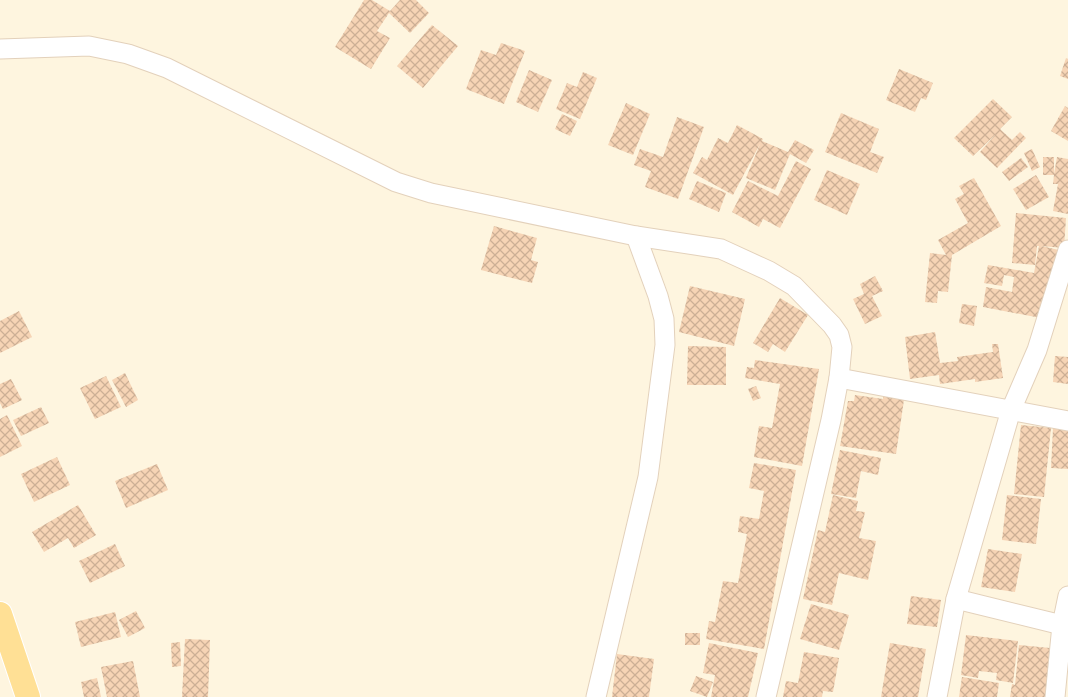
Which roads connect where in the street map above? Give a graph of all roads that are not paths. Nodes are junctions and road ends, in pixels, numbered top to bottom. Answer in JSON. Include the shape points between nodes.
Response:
{"nodes":[{"id":1,"x":0,"y":49,"type":"edge"},
{"id":2,"x":636,"y":236,"type":"junction"},
{"id":3,"x":1068,"y":250,"type":"edge"},
{"id":4,"x":839,"y":378,"type":"junction"},
{"id":5,"x":1011,"y":410,"type":"junction"},
{"id":6,"x":1068,"y":421,"type":"edge"},
{"id":7,"x":1068,"y":596,"type":"edge"},
{"id":8,"x":956,"y":599,"type":"junction"},
{"id":9,"x":0,"y":614,"type":"edge"},
{"id":10,"x":1062,"y":625,"type":"junction"},
{"id":11,"x":28,"y":697,"type":"edge"},
{"id":12,"x":596,"y":697,"type":"edge"},
{"id":13,"x":766,"y":697,"type":"edge"},
{"id":14,"x":937,"y":697,"type":"edge"},
{"id":15,"x":1055,"y":697,"type":"edge"}],
"edges":[{"from":1,"to":2,"type":"street","via":[[89,46],[128,54],[167,68],[396,182],[431,193]]},
{"from":2,"to":4,"type":"street","via":[[721,249],[794,286],[839,336],[842,347]]},
{"from":2,"to":12,"type":"street","via":[[658,296],[664,319],[665,345],[648,477]]},
{"from":3,"to":5,"type":"street","via":[[1038,350]]},
{"from":4,"to":5,"type":"street"},
{"from":4,"to":13,"type":"street"},
{"from":5,"to":6,"type":"street"},
{"from":5,"to":8,"type":"street"},
{"from":7,"to":10,"type":"street"},
{"from":8,"to":10,"type":"street"},
{"from":8,"to":14,"type":"street"},
{"from":9,"to":11,"type":"main road"},
{"from":10,"to":15,"type":"street"}]}
